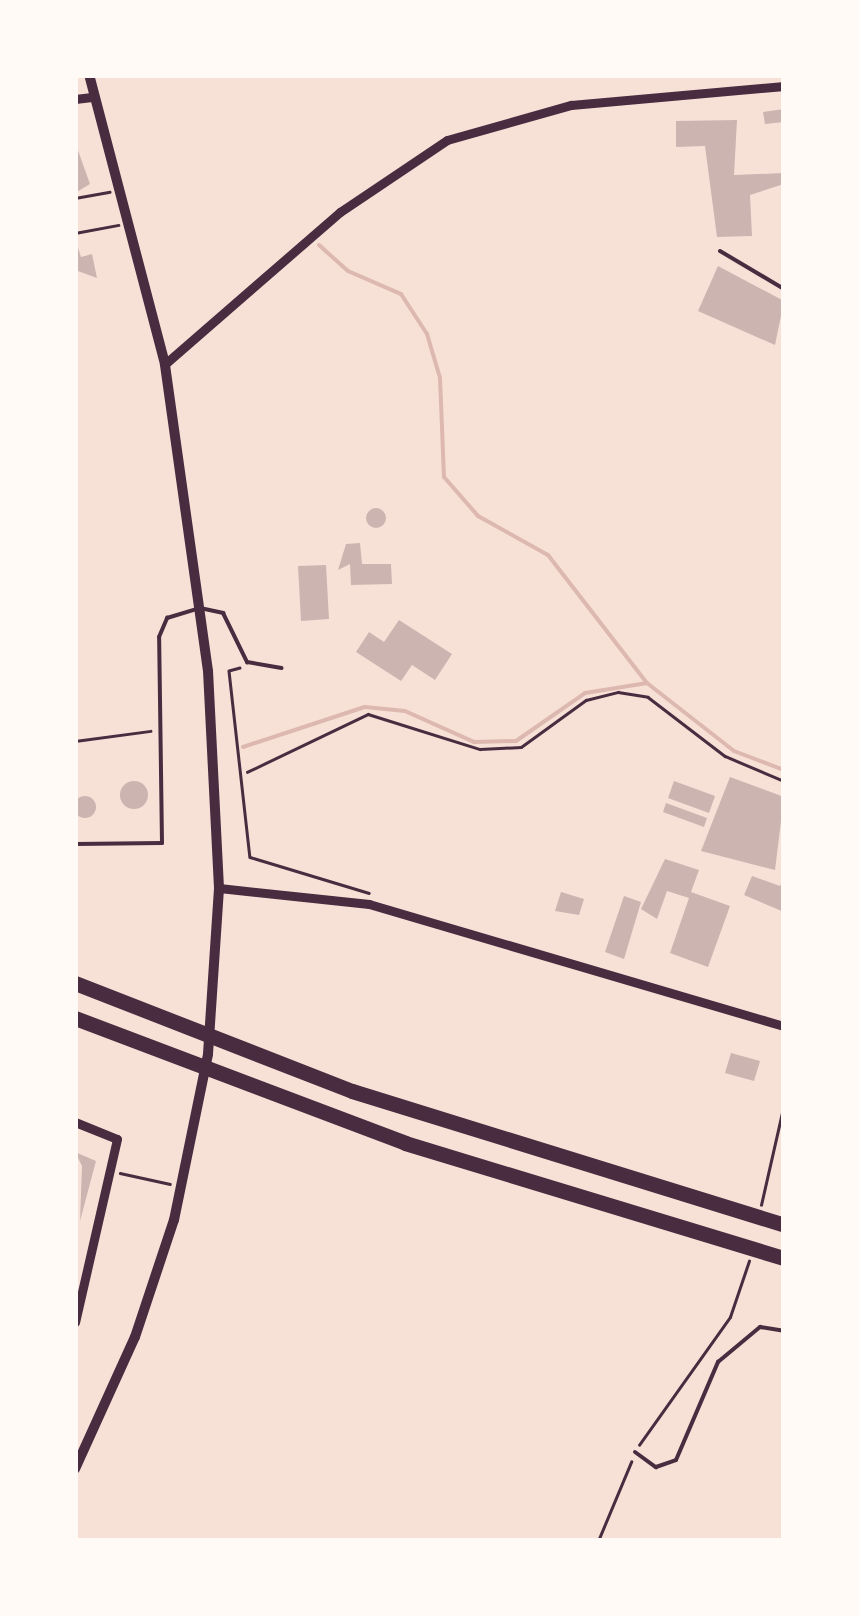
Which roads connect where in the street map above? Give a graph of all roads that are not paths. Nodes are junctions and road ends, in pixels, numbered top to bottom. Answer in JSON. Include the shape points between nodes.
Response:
{"nodes":[{"id":1,"x":89,"y":75,"type":"edge"},
{"id":2,"x":784,"y":86,"type":"edge"},
{"id":3,"x":92,"y":97,"type":"junction"},
{"id":4,"x":75,"y":99,"type":"edge"},
{"id":5,"x":720,"y":250,"type":"dead end"},
{"id":6,"x":784,"y":289,"type":"edge"},
{"id":7,"x":165,"y":364,"type":"junction"},
{"id":8,"x":200,"y":608,"type":"junction"},
{"id":9,"x":282,"y":668,"type":"dead end"},
{"id":10,"x":75,"y":844,"type":"edge"},
{"id":11,"x":219,"y":888,"type":"junction"},
{"id":12,"x":75,"y":983,"type":"edge"},
{"id":13,"x":75,"y":1018,"type":"edge"},
{"id":14,"x":784,"y":1026,"type":"edge"},
{"id":15,"x":75,"y":1122,"type":"edge"},
{"id":16,"x":784,"y":1225,"type":"edge"},
{"id":17,"x":784,"y":1258,"type":"edge"},
{"id":18,"x":75,"y":1277,"type":"edge"},
{"id":19,"x":87,"y":1280,"type":"junction"},
{"id":20,"x":75,"y":1322,"type":"edge"},
{"id":21,"x":784,"y":1331,"type":"edge"},
{"id":22,"x":635,"y":1452,"type":"road end"},
{"id":23,"x":75,"y":1469,"type":"edge"}],
"edges":[{"from":1,"to":3,"type":"street"},
{"from":2,"to":7,"type":"street","via":[[526,112],[447,140],[340,212]]},
{"from":3,"to":4,"type":"street"},
{"from":3,"to":7,"type":"street"},
{"from":5,"to":6,"type":"lane"},
{"from":7,"to":8,"type":"street"},
{"from":8,"to":9,"type":"lane","via":[[229,619],[247,662]]},
{"from":8,"to":10,"type":"lane","via":[[161,626],[162,843]]},
{"from":8,"to":11,"type":"street"},
{"from":11,"to":14,"type":"street","via":[[369,904]]},
{"from":11,"to":23,"type":"street","via":[[215,990],[196,1119],[156,1278]]},
{"from":12,"to":16,"type":"highway","via":[[370,1097]]},
{"from":13,"to":17,"type":"highway","via":[[405,1143]]},
{"from":15,"to":19,"type":"street","via":[[118,1140]]},
{"from":18,"to":19,"type":"street"},
{"from":19,"to":20,"type":"street"},
{"from":21,"to":22,"type":"lane","via":[[760,1327],[718,1362],[676,1460],[656,1467]]}]}
